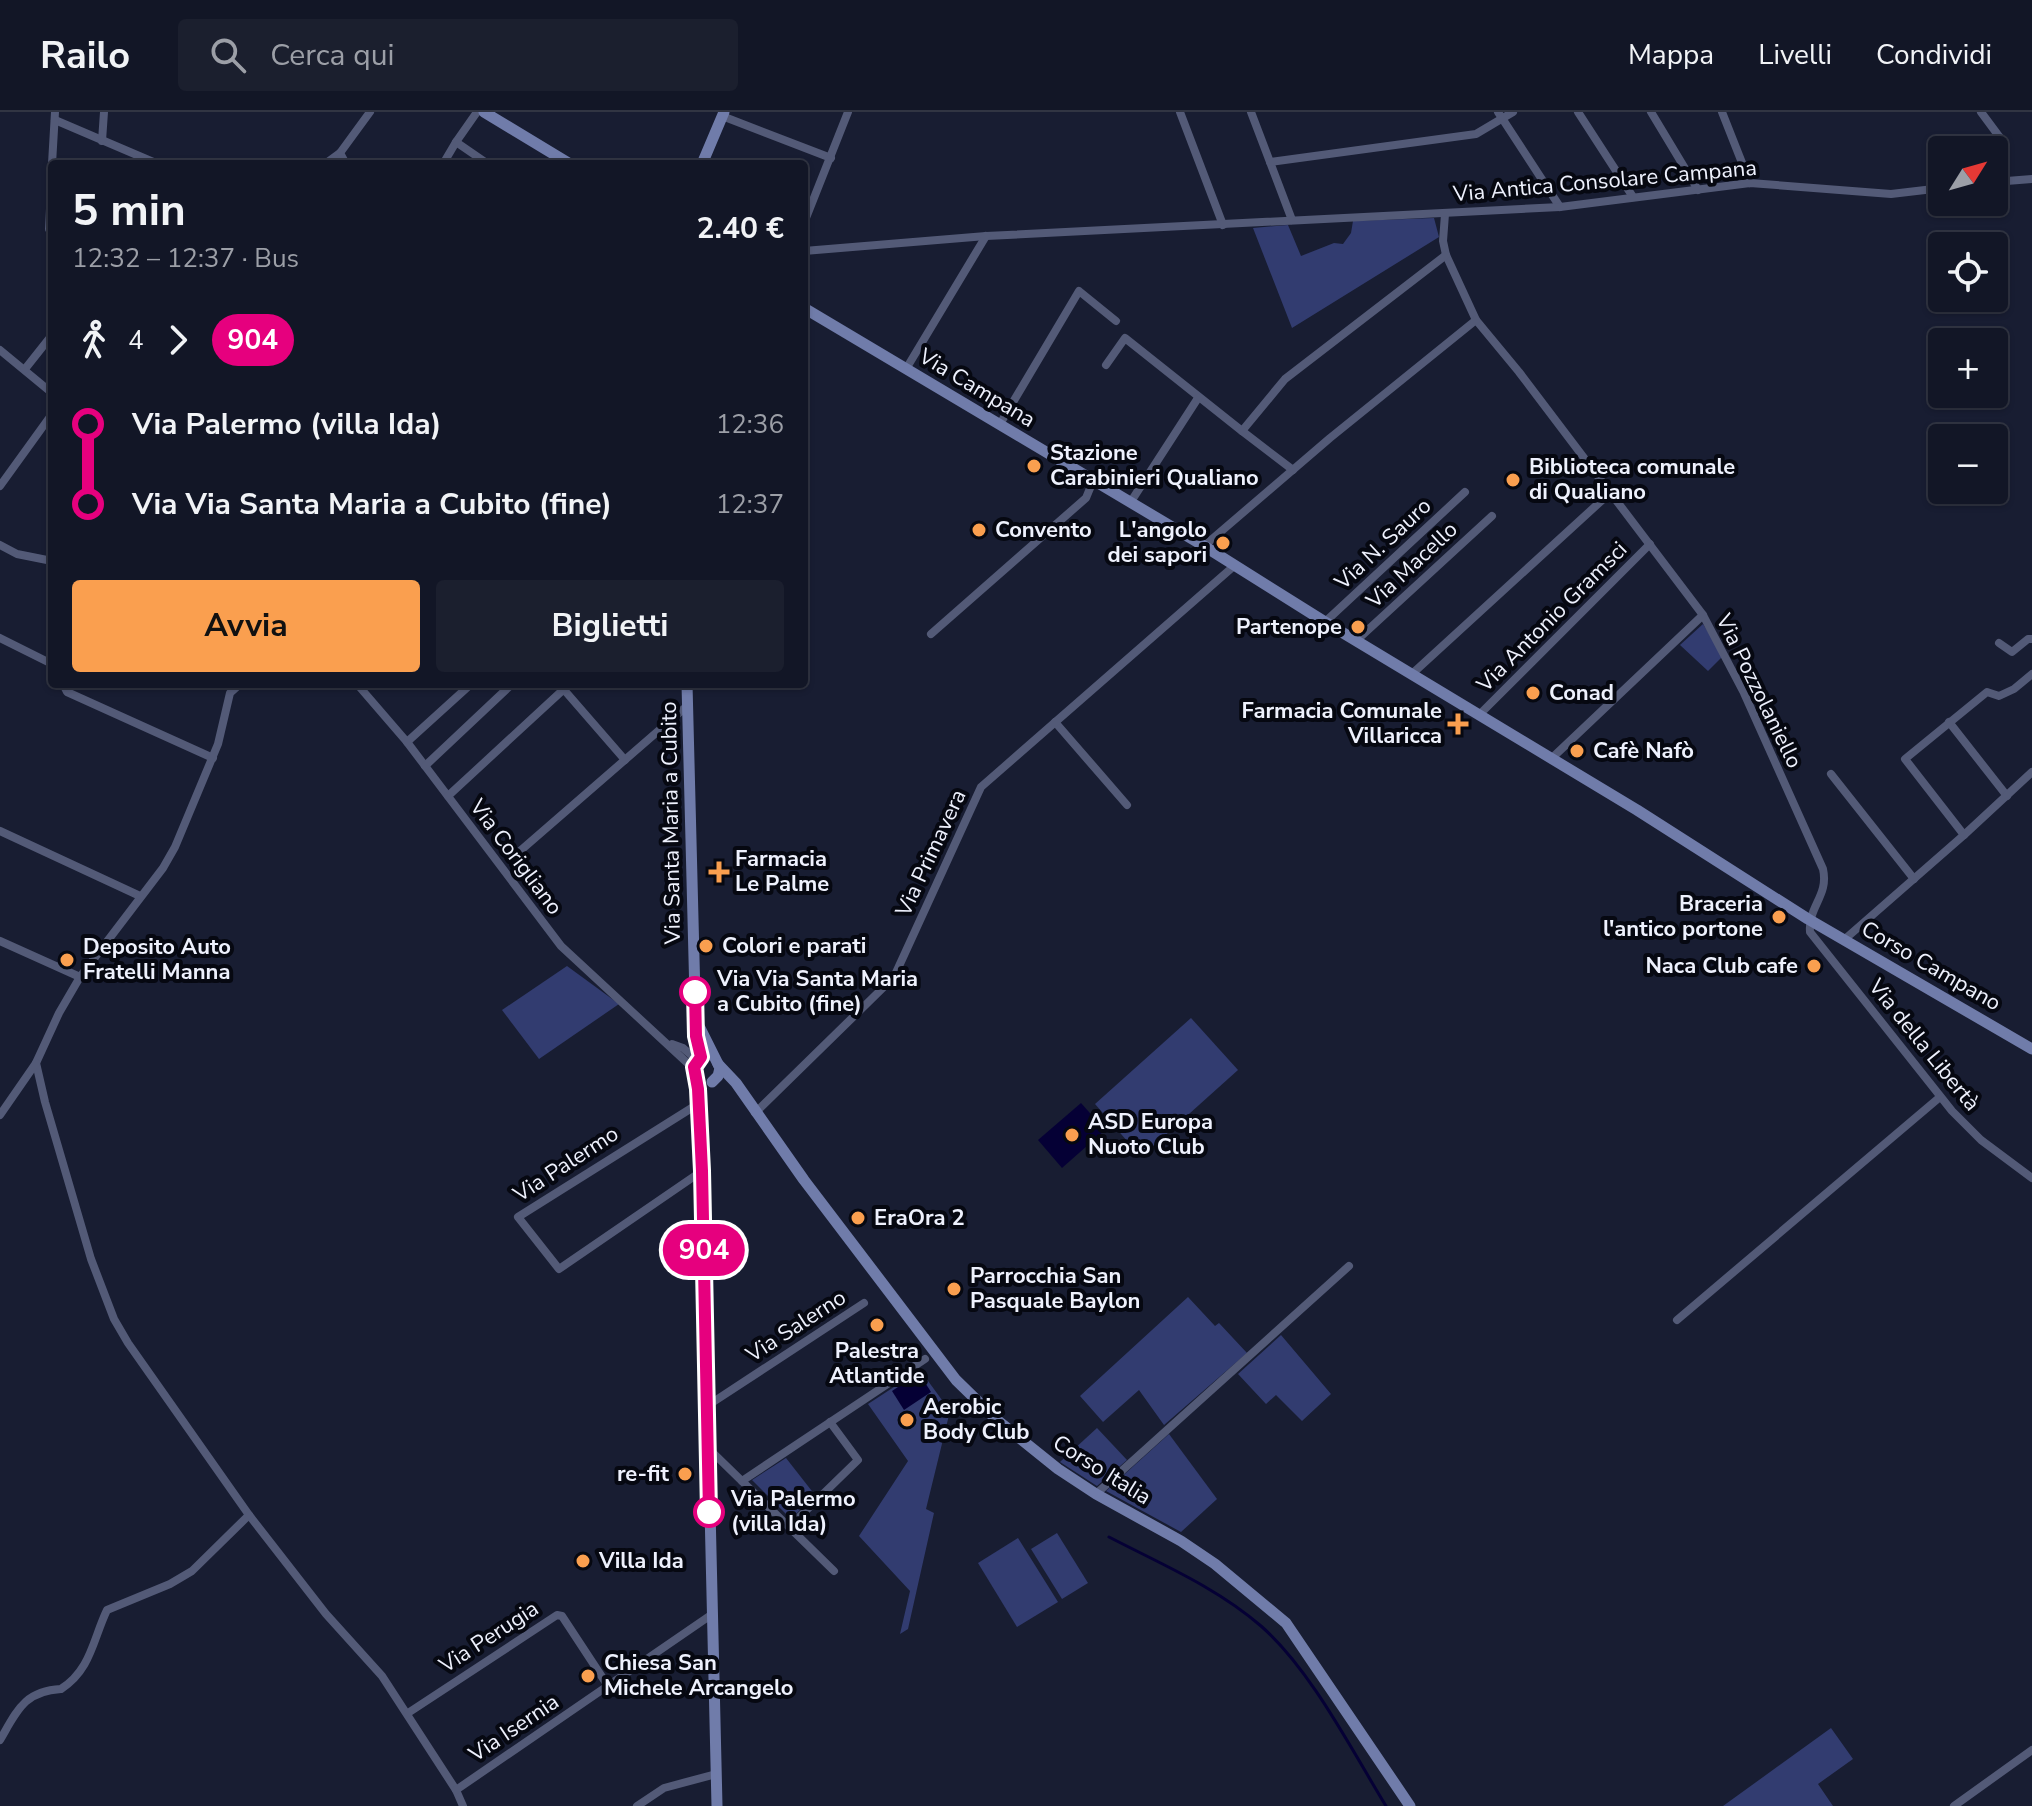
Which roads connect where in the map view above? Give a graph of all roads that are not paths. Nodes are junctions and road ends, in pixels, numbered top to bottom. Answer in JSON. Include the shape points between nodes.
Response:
{"nodes":[{"id":1,"x":104,"y":112,"type":"edge"},
{"id":2,"x":370,"y":112,"type":"edge"},
{"id":3,"x":477,"y":112,"type":"edge"},
{"id":4,"x":484,"y":112,"type":"edge"},
{"id":5,"x":848,"y":112,"type":"edge"},
{"id":6,"x":1180,"y":112,"type":"edge"},
{"id":7,"x":1251,"y":112,"type":"edge"},
{"id":8,"x":1513,"y":112,"type":"edge"},
{"id":9,"x":1578,"y":112,"type":"edge"},
{"id":10,"x":1651,"y":112,"type":"edge"},
{"id":11,"x":1722,"y":112,"type":"edge"},
{"id":12,"x":1981,"y":112,"type":"edge"},
{"id":13,"x":723,"y":114,"type":"edge"},
{"id":14,"x":55,"y":116,"type":"edge"},
{"id":15,"x":1501,"y":116,"type":"edge"},
{"id":16,"x":1999,"y":136,"type":"edge"},
{"id":17,"x":102,"y":141,"type":"junction"},
{"id":18,"x":456,"y":142,"type":"junction"},
{"id":19,"x":340,"y":153,"type":"junction"},
{"id":20,"x":831,"y":158,"type":"junction"},
{"id":21,"x":52,"y":160,"type":"edge"},
{"id":22,"x":148,"y":160,"type":"edge"},
{"id":23,"x":330,"y":160,"type":"edge"},
{"id":24,"x":344,"y":160,"type":"edge"},
{"id":25,"x":445,"y":160,"type":"edge"},
{"id":26,"x":482,"y":160,"type":"edge"},
{"id":27,"x":563,"y":160,"type":"edge"},
{"id":28,"x":704,"y":160,"type":"edge"},
{"id":29,"x":1270,"y":162,"type":"junction"},
{"id":30,"x":2032,"y":179,"type":"edge"},
{"id":31,"x":2008,"y":180,"type":"edge"},
{"id":32,"x":1750,"y":183,"type":"junction"},
{"id":33,"x":1698,"y":190,"type":"junction"},
{"id":34,"x":1928,"y":190,"type":"edge"},
{"id":35,"x":1633,"y":197,"type":"junction"},
{"id":36,"x":1560,"y":207,"type":"junction"},
{"id":37,"x":808,"y":213,"type":"edge"},
{"id":38,"x":1445,"y":214,"type":"junction"},
{"id":39,"x":1292,"y":220,"type":"junction"},
{"id":40,"x":1223,"y":225,"type":"junction"},
{"id":41,"x":986,"y":236,"type":"junction"},
{"id":42,"x":808,"y":251,"type":"edge"},
{"id":43,"x":1446,"y":255,"type":"junction"},
{"id":44,"x":808,"y":310,"type":"edge"},
{"id":45,"x":1476,"y":320,"type":"junction"},
{"id":46,"x":1116,"y":321,"type":"dead end"},
{"id":47,"x":48,"y":340,"type":"edge"},
{"id":48,"x":1,"y":352,"type":"edge"},
{"id":49,"x":1106,"y":365,"type":"dead end"},
{"id":50,"x":25,"y":369,"type":"junction"},
{"id":51,"x":906,"y":369,"type":"junction"},
{"id":52,"x":48,"y":389,"type":"edge"},
{"id":53,"x":1198,"y":398,"type":"junction"},
{"id":54,"x":48,"y":420,"type":"edge"},
{"id":55,"x":1000,"y":424,"type":"junction"},
{"id":56,"x":1242,"y":431,"type":"junction"},
{"id":57,"x":1293,"y":470,"type":"junction"},
{"id":58,"x":1093,"y":481,"type":"junction"},
{"id":59,"x":0,"y":486,"type":"edge"},
{"id":60,"x":1465,"y":492,"type":"dead end"},
{"id":61,"x":1611,"y":492,"type":"junction"},
{"id":62,"x":1130,"y":503,"type":"junction"},
{"id":63,"x":1492,"y":516,"type":"dead end"},
{"id":64,"x":1650,"y":544,"type":"junction"},
{"id":65,"x":0,"y":545,"type":"edge"},
{"id":66,"x":1204,"y":546,"type":"junction"},
{"id":67,"x":48,"y":560,"type":"edge"},
{"id":68,"x":1234,"y":566,"type":"junction"},
{"id":69,"x":1703,"y":615,"type":"junction"},
{"id":70,"x":1325,"y":622,"type":"junction"},
{"id":71,"x":931,"y":634,"type":"dead end"},
{"id":72,"x":0,"y":638,"type":"edge"},
{"id":73,"x":2032,"y":639,"type":"edge"},
{"id":74,"x":1357,"y":640,"type":"junction"},
{"id":75,"x":1999,"y":643,"type":"dead end"},
{"id":76,"x":48,"y":662,"type":"edge"},
{"id":77,"x":1413,"y":673,"type":"junction"},
{"id":78,"x":2032,"y":674,"type":"edge"},
{"id":79,"x":65,"y":688,"type":"edge"},
{"id":80,"x":236,"y":688,"type":"edge"},
{"id":81,"x":360,"y":688,"type":"edge"},
{"id":82,"x":467,"y":688,"type":"edge"},
{"id":83,"x":508,"y":688,"type":"edge"},
{"id":84,"x":560,"y":688,"type":"edge"},
{"id":85,"x":562,"y":688,"type":"edge"},
{"id":86,"x":687,"y":688,"type":"edge"},
{"id":87,"x":687,"y":706,"type":"junction"},
{"id":88,"x":1479,"y":715,"type":"junction"},
{"id":89,"x":1055,"y":722,"type":"junction"},
{"id":90,"x":1949,"y":722,"type":"junction"},
{"id":91,"x":407,"y":742,"type":"junction"},
{"id":92,"x":213,"y":758,"type":"junction"},
{"id":93,"x":1552,"y":758,"type":"junction"},
{"id":94,"x":625,"y":760,"type":"junction"},
{"id":95,"x":425,"y":766,"type":"junction"},
{"id":96,"x":2032,"y":772,"type":"edge"},
{"id":97,"x":1831,"y":774,"type":"dead end"},
{"id":98,"x":448,"y":796,"type":"junction"},
{"id":99,"x":2007,"y":796,"type":"junction"},
{"id":100,"x":1127,"y":805,"type":"dead end"},
{"id":101,"x":1,"y":834,"type":"edge"},
{"id":102,"x":1964,"y":835,"type":"junction"},
{"id":103,"x":520,"y":851,"type":"dead end"},
{"id":104,"x":1914,"y":879,"type":"junction"},
{"id":105,"x":140,"y":896,"type":"junction"},
{"id":106,"x":1808,"y":919,"type":"junction"},
{"id":107,"x":1845,"y":939,"type":"junction"},
{"id":108,"x":0,"y":941,"type":"edge"},
{"id":109,"x":80,"y":977,"type":"junction"},
{"id":110,"x":695,"y":1012,"type":"junction"},
{"id":111,"x":696,"y":1036,"type":"junction"},
{"id":112,"x":661,"y":1037,"type":"junction"},
{"id":113,"x":683,"y":1048,"type":"junction"},
{"id":114,"x":2032,"y":1049,"type":"edge"},
{"id":115,"x":36,"y":1063,"type":"junction"},
{"id":116,"x":703,"y":1064,"type":"junction"},
{"id":117,"x":710,"y":1082,"type":"junction"},
{"id":118,"x":1940,"y":1097,"type":"junction"},
{"id":119,"x":698,"y":1104,"type":"junction"},
{"id":120,"x":755,"y":1113,"type":"junction"},
{"id":121,"x":0,"y":1115,"type":"edge"},
{"id":122,"x":702,"y":1171,"type":"junction"},
{"id":123,"x":2032,"y":1178,"type":"edge"},
{"id":124,"x":1349,"y":1266,"type":"dead end"},
{"id":125,"x":864,"y":1303,"type":"dead end"},
{"id":126,"x":1677,"y":1320,"type":"dead end"},
{"id":127,"x":925,"y":1359,"type":"dead end"},
{"id":128,"x":707,"y":1406,"type":"junction"},
{"id":129,"x":830,"y":1422,"type":"junction"},
{"id":130,"x":707,"y":1448,"type":"junction"},
{"id":131,"x":742,"y":1481,"type":"junction"},
{"id":132,"x":1096,"y":1494,"type":"junction"},
{"id":133,"x":249,"y":1515,"type":"junction"},
{"id":134,"x":789,"y":1527,"type":"junction"},
{"id":135,"x":834,"y":1571,"type":"dead end"},
{"id":136,"x":711,"y":1615,"type":"junction"},
{"id":137,"x":608,"y":1686,"type":"junction"},
{"id":138,"x":408,"y":1713,"type":"junction"},
{"id":139,"x":0,"y":1740,"type":"edge"},
{"id":140,"x":2032,"y":1750,"type":"edge"},
{"id":141,"x":716,"y":1774,"type":"junction"},
{"id":142,"x":456,"y":1790,"type":"junction"},
{"id":143,"x":460,"y":1804,"type":"edge"},
{"id":144,"x":637,"y":1806,"type":"edge"},
{"id":145,"x":717,"y":1806,"type":"edge"},
{"id":146,"x":1410,"y":1806,"type":"edge"},
{"id":147,"x":1954,"y":1806,"type":"edge"}],
"edges":[{"from":1,"to":17,"type":"street"},
{"from":2,"to":19,"type":"street"},
{"from":3,"to":18,"type":"street"},
{"from":4,"to":27,"type":"main road"},
{"from":5,"to":20,"type":"street"},
{"from":6,"to":40,"type":"street"},
{"from":7,"to":29,"type":"street"},
{"from":8,"to":15,"type":"street"},
{"from":9,"to":35,"type":"street"},
{"from":10,"to":33,"type":"street"},
{"from":11,"to":32,"type":"street"},
{"from":12,"to":16,"type":"street"},
{"from":13,"to":20,"type":"street"},
{"from":13,"to":28,"type":"main road"},
{"from":14,"to":17,"type":"street"},
{"from":14,"to":21,"type":"street"},
{"from":15,"to":29,"type":"street","via":[[1476,134]]},
{"from":15,"to":36,"type":"street"},
{"from":17,"to":22,"type":"street"},
{"from":18,"to":25,"type":"street"},
{"from":18,"to":26,"type":"street"},
{"from":19,"to":23,"type":"street"},
{"from":19,"to":24,"type":"street"},
{"from":20,"to":37,"type":"street"},
{"from":29,"to":39,"type":"street"},
{"from":30,"to":31,"type":"street"},
{"from":32,"to":33,"type":"street","name":"Via Antica Consolare Campana"},
{"from":32,"to":34,"type":"street","name":"Via Antica Consolare Campana","via":[[1891,194]]},
{"from":33,"to":35,"type":"street","name":"Via Antica Consolare Campana"},
{"from":35,"to":36,"type":"street","name":"Via Antica Consolare Campana"},
{"from":36,"to":38,"type":"street","name":"Via Antica Consolare Campana"},
{"from":38,"to":39,"type":"street","name":"Via Antica Consolare Campana"},
{"from":38,"to":43,"type":"street","name":"Via Pozzolaniello"},
{"from":39,"to":40,"type":"street","name":"Via Antica Consolare Campana"},
{"from":40,"to":41,"type":"street","name":"Via Antica Consolare Campana"},
{"from":41,"to":42,"type":"street","name":"Via Antica Consolare Campana"},
{"from":41,"to":51,"type":"street"},
{"from":43,"to":45,"type":"street","name":"Via Pozzolaniello"},
{"from":43,"to":56,"type":"street","via":[[1285,379]]},
{"from":44,"to":51,"type":"main road","name":"Via Campana"},
{"from":45,"to":57,"type":"street"},
{"from":45,"to":61,"type":"street","name":"Via Pozzolaniello"},
{"from":46,"to":55,"type":"street","via":[[1079,291]]},
{"from":47,"to":50,"type":"street"},
{"from":48,"to":50,"type":"street"},
{"from":49,"to":53,"type":"street","via":[[1125,338]]},
{"from":50,"to":52,"type":"street"},
{"from":51,"to":55,"type":"main road","name":"Via Campana"},
{"from":53,"to":56,"type":"street"},
{"from":53,"to":62,"type":"street"},
{"from":54,"to":59,"type":"street"},
{"from":55,"to":58,"type":"main road","name":"Via Campana"},
{"from":56,"to":57,"type":"street"},
{"from":57,"to":66,"type":"street"},
{"from":58,"to":62,"type":"main road","name":"Via Campana"},
{"from":58,"to":71,"type":"street","via":[[1086,498]]},
{"from":60,"to":70,"type":"street","name":"Via N. Sauro"},
{"from":61,"to":64,"type":"street","name":"Via Pozzolaniello"},
{"from":61,"to":77,"type":"street"},
{"from":62,"to":66,"type":"main road","name":"Via Campana"},
{"from":63,"to":74,"type":"street","name":"Via Macello"},
{"from":64,"to":69,"type":"street","name":"Via Pozzolaniello"},
{"from":64,"to":88,"type":"street","name":"Via Antonio Gramsci"},
{"from":65,"to":67,"type":"street"},
{"from":66,"to":68,"type":"main road","name":"Via Campana"},
{"from":68,"to":70,"type":"main road","name":"Via Campana"},
{"from":68,"to":89,"type":"street","name":"Via Primavera"},
{"from":69,"to":93,"type":"street"},
{"from":69,"to":106,"type":"street","name":"Via Pozzolaniello","via":[[1823,869],[1825,885]]},
{"from":70,"to":74,"type":"main road","name":"Via Campana"},
{"from":72,"to":76,"type":"street"},
{"from":73,"to":75,"type":"street","via":[[2012,652]]},
{"from":74,"to":77,"type":"main road","name":"Via Campana"},
{"from":77,"to":88,"type":"main road","name":"Via Campana"},
{"from":78,"to":90,"type":"street","via":[[1999,696],[1987,692]]},
{"from":79,"to":92,"type":"street"},
{"from":80,"to":92,"type":"street"},
{"from":81,"to":91,"type":"street","name":"Via Corigliano"},
{"from":82,"to":91,"type":"street"},
{"from":83,"to":95,"type":"street"},
{"from":84,"to":98,"type":"street"},
{"from":85,"to":94,"type":"street"},
{"from":86,"to":87,"type":"main road","name":"Via Santa Maria a Cubito"},
{"from":87,"to":94,"type":"street"},
{"from":87,"to":110,"type":"main road","name":"Via Santa Maria a Cubito"},
{"from":88,"to":93,"type":"main road","name":"Corso Campano"},
{"from":89,"to":100,"type":"street"},
{"from":89,"to":120,"type":"street","name":"Via Primavera","via":[[981,787],[894,977]]},
{"from":90,"to":99,"type":"street"},
{"from":90,"to":102,"type":"street","via":[[1905,759]]},
{"from":91,"to":95,"type":"street","name":"Via Corigliano"},
{"from":92,"to":105,"type":"street","via":[[175,847]]},
{"from":93,"to":106,"type":"main road","name":"Corso Campano"},
{"from":94,"to":103,"type":"street"},
{"from":95,"to":98,"type":"street","name":"Via Corigliano"},
{"from":96,"to":99,"type":"street"},
{"from":97,"to":104,"type":"street","name":"Via Pozzolaniello"},
{"from":98,"to":112,"type":"street","name":"Via Corigliano","via":[[561,946]]},
{"from":99,"to":102,"type":"street"},
{"from":101,"to":105,"type":"street"},
{"from":102,"to":104,"type":"street"},
{"from":104,"to":107,"type":"street"},
{"from":105,"to":109,"type":"street"},
{"from":106,"to":107,"type":"main road","name":"Corso Campano"},
{"from":106,"to":118,"type":"street","name":"Via della Libertà","via":[[1810,932]]},
{"from":107,"to":114,"type":"main road","name":"Corso Campano"},
{"from":108,"to":109,"type":"street"},
{"from":109,"to":115,"type":"street"},
{"from":110,"to":111,"type":"main road","name":"Via Santa Maria a Cubito"},
{"from":110,"to":116,"type":"main road"},
{"from":111,"to":113,"type":"street"},
{"from":111,"to":116,"type":"main road","name":"Via Santa Maria a Cubito"},
{"from":112,"to":113,"type":"street"},
{"from":112,"to":116,"type":"street"},
{"from":113,"to":116,"type":"street"},
{"from":115,"to":121,"type":"street"},
{"from":115,"to":133,"type":"street","via":[[91,1259],[114,1319]]},
{"from":116,"to":117,"type":"main road","via":[[700,1081]]},
{"from":116,"to":117,"type":"main road","via":[[720,1072]]},
{"from":116,"to":119,"type":"main road"},
{"from":116,"to":120,"type":"main road","via":[[736,1083]]},
{"from":117,"to":119,"type":"main road"},
{"from":117,"to":120,"type":"main road","via":[[731,1087]]},
{"from":118,"to":123,"type":"street","name":"Via della Libertà","via":[[1981,1140]]},
{"from":118,"to":126,"type":"street"},
{"from":119,"to":122,"type":"main road"},
{"from":119,"to":122,"type":"street","name":"Via Palermo","via":[[518,1217],[559,1269]]},
{"from":120,"to":132,"type":"main road","name":"Corso Italia","via":[[956,1380],[1014,1434]]},
{"from":122,"to":128,"type":"main road"},
{"from":124,"to":132,"type":"street"},
{"from":125,"to":128,"type":"street","name":"Via Salerno"},
{"from":127,"to":129,"type":"street"},
{"from":128,"to":130,"type":"main road"},
{"from":129,"to":131,"type":"street"},
{"from":129,"to":134,"type":"street","via":[[858,1460]]},
{"from":130,"to":131,"type":"street"},
{"from":130,"to":136,"type":"main road"},
{"from":131,"to":134,"type":"street"},
{"from":132,"to":146,"type":"main road","name":"Corso Italia","via":[[1215,1564],[1286,1623]]},
{"from":133,"to":138,"type":"street"},
{"from":133,"to":139,"type":"street","via":[[192,1571],[107,1610],[83,1668],[61,1689],[44,1690],[24,1702]]},
{"from":134,"to":135,"type":"street"},
{"from":136,"to":137,"type":"street","name":"Via Isernia"},
{"from":136,"to":141,"type":"main road"},
{"from":137,"to":138,"type":"street","name":"Via Perugia","via":[[557,1615]]},
{"from":137,"to":142,"type":"street","name":"Via Isernia"},
{"from":138,"to":142,"type":"street"},
{"from":140,"to":147,"type":"street"},
{"from":141,"to":144,"type":"street","via":[[664,1788]]},
{"from":141,"to":145,"type":"main road"},
{"from":142,"to":143,"type":"street"}]}
